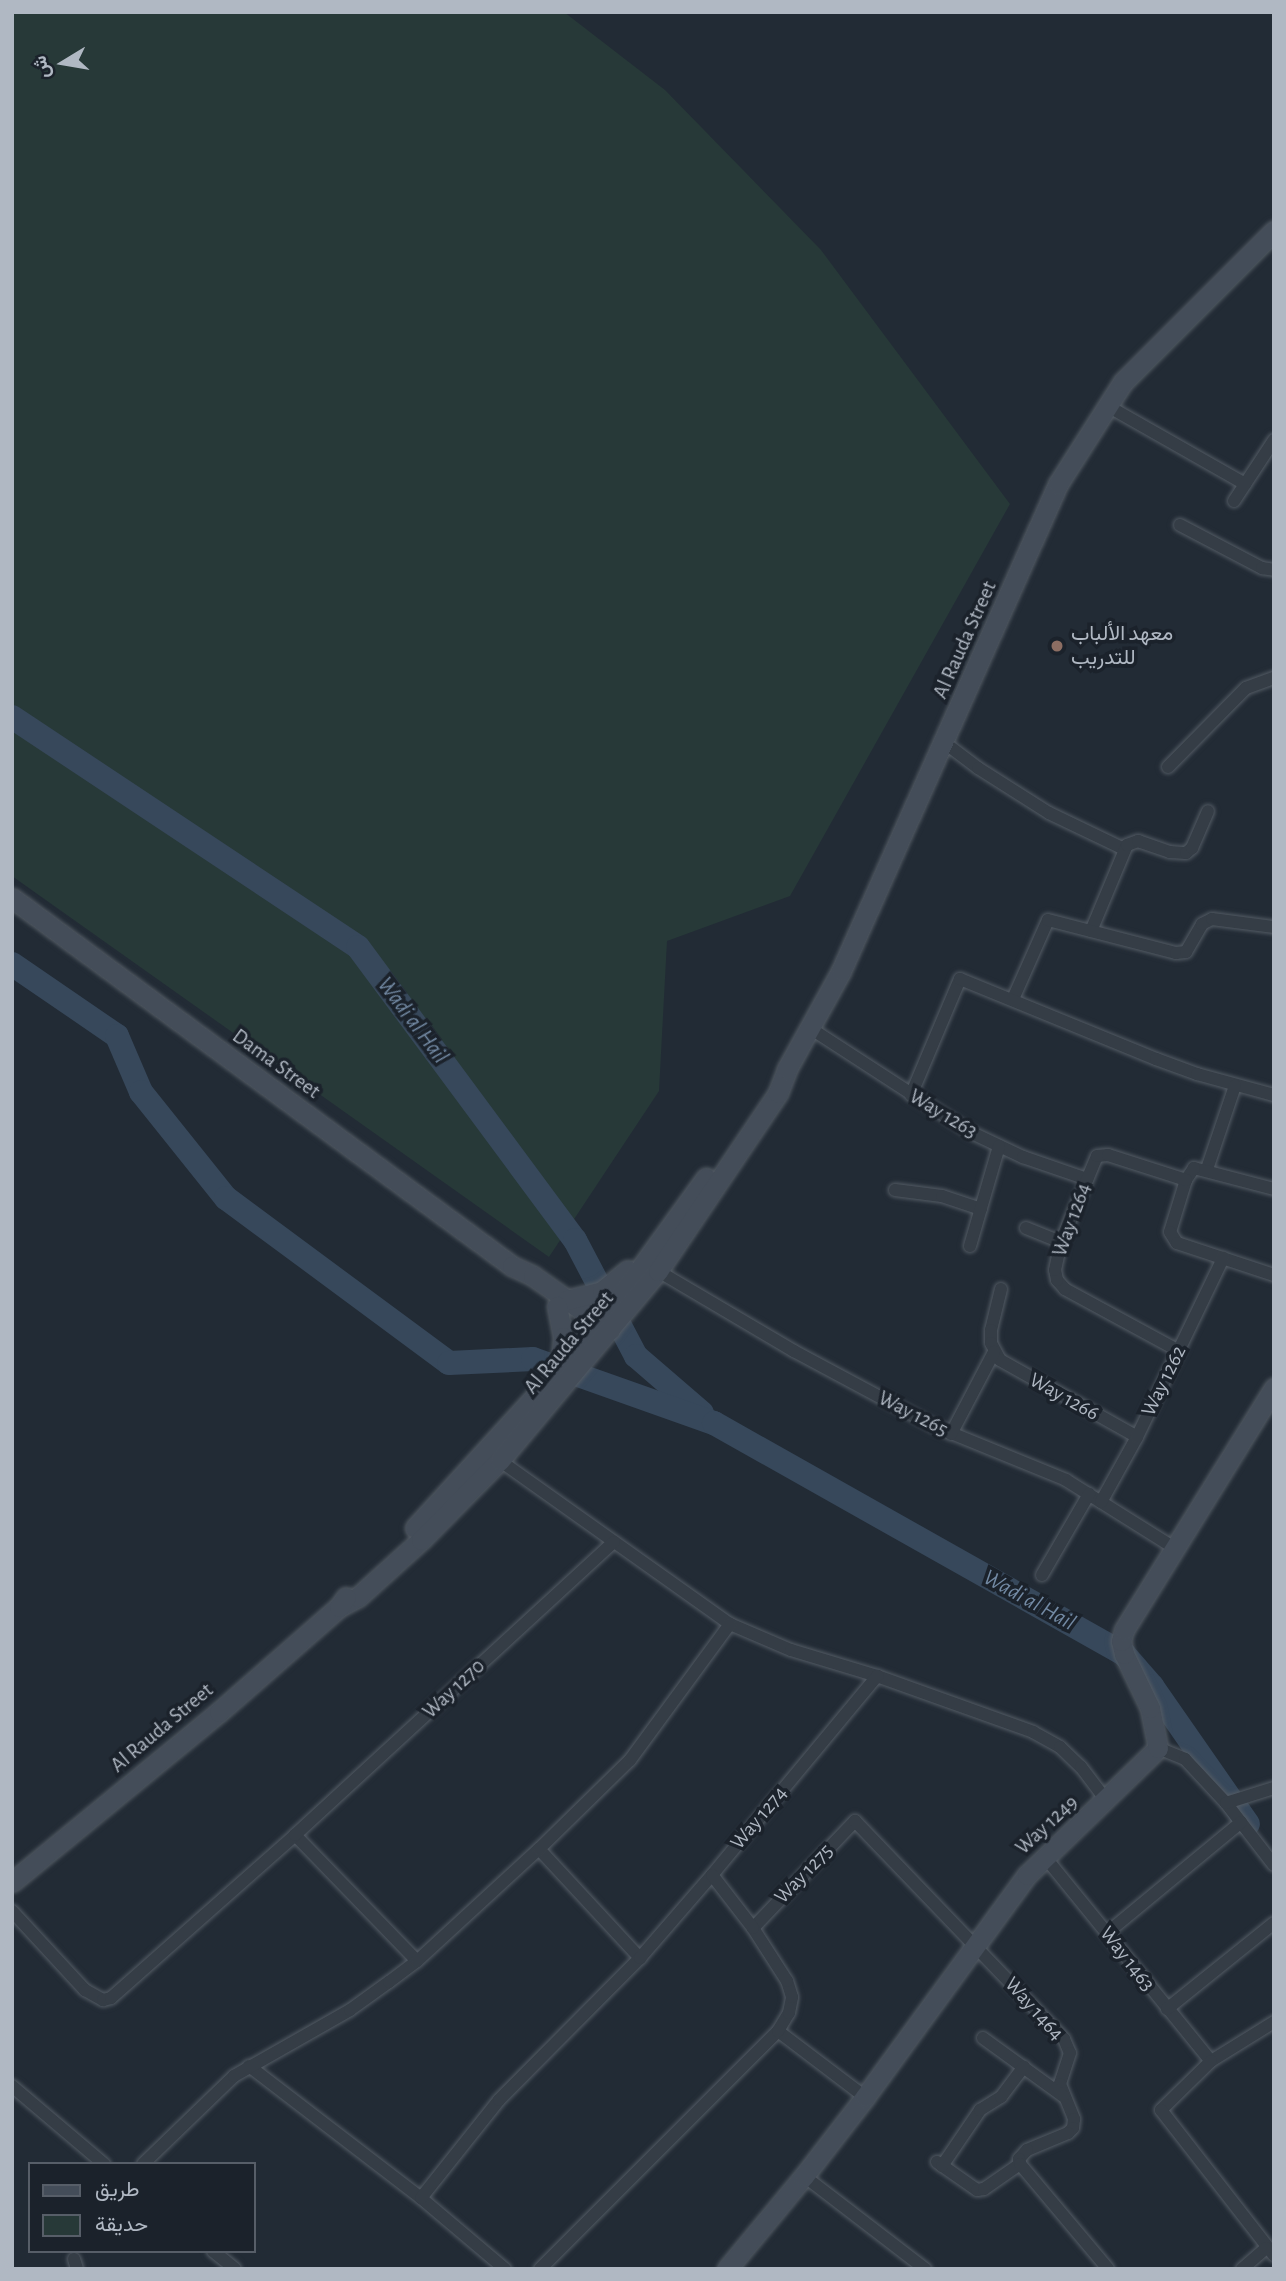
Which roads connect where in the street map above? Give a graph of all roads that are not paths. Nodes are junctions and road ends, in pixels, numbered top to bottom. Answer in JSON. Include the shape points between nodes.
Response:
{"nodes":[{"id":1,"x":1274,"y":231,"type":"edge"},
{"id":2,"x":1274,"y":242,"type":"edge"},
{"id":3,"x":1239,"y":266,"type":"junction"},
{"id":4,"x":1107,"y":405,"type":"junction"},
{"id":5,"x":1274,"y":440,"type":"edge"},
{"id":6,"x":1245,"y":484,"type":"junction"},
{"id":7,"x":1234,"y":501,"type":"dead end"},
{"id":8,"x":1180,"y":525,"type":"dead end"},
{"id":9,"x":1274,"y":570,"type":"edge"},
{"id":10,"x":1274,"y":678,"type":"edge"},
{"id":11,"x":945,"y":743,"type":"junction"},
{"id":12,"x":1168,"y":767,"type":"dead end"},
{"id":13,"x":1209,"y":811,"type":"dead end"},
{"id":14,"x":1124,"y":849,"type":"junction"},
{"id":15,"x":12,"y":898,"type":"edge"},
{"id":16,"x":1274,"y":926,"type":"edge"},
{"id":17,"x":1091,"y":931,"type":"junction"},
{"id":18,"x":1013,"y":999,"type":"junction"},
{"id":19,"x":810,"y":1028,"type":"junction"},
{"id":20,"x":787,"y":1069,"type":"junction"},
{"id":21,"x":1235,"y":1086,"type":"junction"},
{"id":22,"x":911,"y":1095,"type":"junction"},
{"id":23,"x":1274,"y":1095,"type":"edge"},
{"id":24,"x":999,"y":1146,"type":"junction"},
{"id":25,"x":1207,"y":1169,"type":"junction"},
{"id":26,"x":1087,"y":1178,"type":"junction"},
{"id":27,"x":1186,"y":1180,"type":"junction"},
{"id":28,"x":703,"y":1182,"type":"junction"},
{"id":29,"x":1274,"y":1189,"type":"edge"},
{"id":30,"x":895,"y":1190,"type":"dead end"},
{"id":31,"x":981,"y":1209,"type":"junction"},
{"id":32,"x":1026,"y":1228,"type":"dead end"},
{"id":33,"x":1061,"y":1242,"type":"junction"},
{"id":34,"x":970,"y":1245,"type":"dead end"},
{"id":35,"x":1223,"y":1258,"type":"junction"},
{"id":36,"x":658,"y":1271,"type":"junction"},
{"id":37,"x":1274,"y":1275,"type":"edge"},
{"id":38,"x":1001,"y":1289,"type":"dead end"},
{"id":39,"x":562,"y":1303,"type":"junction"},
{"id":40,"x":602,"y":1330,"type":"junction"},
{"id":41,"x":1179,"y":1351,"type":"junction"},
{"id":42,"x":994,"y":1352,"type":"junction"},
{"id":43,"x":561,"y":1369,"type":"junction"},
{"id":44,"x":1274,"y":1388,"type":"edge"},
{"id":45,"x":951,"y":1434,"type":"junction"},
{"id":46,"x":1136,"y":1437,"type":"junction"},
{"id":47,"x":493,"y":1455,"type":"junction"},
{"id":48,"x":1089,"y":1494,"type":"junction"},
{"id":49,"x":1101,"y":1502,"type":"junction"},
{"id":50,"x":614,"y":1542,"type":"junction"},
{"id":51,"x":1173,"y":1547,"type":"junction"},
{"id":52,"x":1042,"y":1575,"type":"dead end"},
{"id":53,"x":730,"y":1623,"type":"junction"},
{"id":54,"x":877,"y":1676,"type":"junction"},
{"id":55,"x":1158,"y":1748,"type":"junction"},
{"id":56,"x":1274,"y":1788,"type":"edge"},
{"id":57,"x":1106,"y":1800,"type":"junction"},
{"id":58,"x":1226,"y":1803,"type":"junction"},
{"id":59,"x":855,"y":1821,"type":"joint"},
{"id":60,"x":1241,"y":1822,"type":"junction"},
{"id":61,"x":295,"y":1835,"type":"junction"},
{"id":62,"x":539,"y":1849,"type":"junction"},
{"id":63,"x":1045,"y":1857,"type":"junction"},
{"id":64,"x":1274,"y":1865,"type":"edge"},
{"id":65,"x":712,"y":1875,"type":"junction"},
{"id":66,"x":12,"y":1882,"type":"edge"},
{"id":67,"x":12,"y":1911,"type":"edge"},
{"id":68,"x":1274,"y":1923,"type":"edge"},
{"id":69,"x":753,"y":1928,"type":"junction"},
{"id":70,"x":1107,"y":1933,"type":"junction"},
{"id":71,"x":975,"y":1945,"type":"junction"},
{"id":72,"x":640,"y":1958,"type":"junction"},
{"id":73,"x":417,"y":1961,"type":"junction"},
{"id":74,"x":1167,"y":2009,"type":"junction"},
{"id":75,"x":1274,"y":2022,"type":"edge"},
{"id":76,"x":778,"y":2031,"type":"junction"},
{"id":77,"x":983,"y":2038,"type":"dead end"},
{"id":78,"x":1211,"y":2061,"type":"junction"},
{"id":79,"x":249,"y":2066,"type":"junction"},
{"id":80,"x":1024,"y":2067,"type":"junction"},
{"id":81,"x":12,"y":2086,"type":"edge"},
{"id":82,"x":1063,"y":2096,"type":"junction"},
{"id":83,"x":865,"y":2097,"type":"junction"},
{"id":84,"x":102,"y":2162,"type":"edge"},
{"id":85,"x":145,"y":2162,"type":"edge"},
{"id":86,"x":1020,"y":2164,"type":"junction"},
{"id":87,"x":804,"y":2176,"type":"junction"},
{"id":88,"x":421,"y":2198,"type":"junction"},
{"id":89,"x":1270,"y":2252,"type":"edge"},
{"id":90,"x":215,"y":2253,"type":"edge"},
{"id":91,"x":919,"y":2267,"type":"edge"},
{"id":92,"x":235,"y":2269,"type":"edge"},
{"id":93,"x":505,"y":2269,"type":"edge"},
{"id":94,"x":540,"y":2269,"type":"edge"},
{"id":95,"x":727,"y":2269,"type":"edge"},
{"id":96,"x":1108,"y":2269,"type":"edge"},
{"id":97,"x":1242,"y":2269,"type":"edge"}],
"edges":[{"from":1,"to":3,"type":"main road","name":"Al Rauda Street"},
{"from":2,"to":3,"type":"main road","name":"Al Rauda Street"},
{"from":3,"to":4,"type":"main road","name":"Al Rauda Street","via":[[1132,373]]},
{"from":4,"to":6,"type":"street"},
{"from":4,"to":11,"type":"main road","name":"Al Rauda Street","via":[[1058,484]]},
{"from":5,"to":6,"type":"street"},
{"from":6,"to":7,"type":"street"},
{"from":8,"to":9,"type":"street"},
{"from":10,"to":12,"type":"street","via":[[1246,688]]},
{"from":11,"to":14,"type":"street","via":[[1049,813]]},
{"from":11,"to":19,"type":"main road","name":"Al Rauda Street","via":[[841,971]]},
{"from":13,"to":14,"type":"street","via":[[1186,853],[1138,841]]},
{"from":14,"to":17,"type":"street"},
{"from":15,"to":39,"type":"main road","name":"Dama Street","via":[[512,1266],[525,1281]]},
{"from":16,"to":17,"type":"street","via":[[1212,919],[1202,924],[1181,953]]},
{"from":17,"to":18,"type":"street","via":[[1048,920]]},
{"from":18,"to":21,"type":"street","via":[[1156,1059]]},
{"from":18,"to":22,"type":"street","via":[[960,979]]},
{"from":19,"to":20,"type":"main road","name":"Al Rauda Street"},
{"from":19,"to":22,"type":"street","name":"Way 1263"},
{"from":20,"to":28,"type":"main road","name":"Al Rauda Street"},
{"from":20,"to":36,"type":"main road","name":"Al Rauda Street","via":[[778,1093]]},
{"from":21,"to":23,"type":"street"},
{"from":21,"to":25,"type":"street"},
{"from":22,"to":24,"type":"street","name":"Way 1263"},
{"from":24,"to":26,"type":"street","name":"Way 1263"},
{"from":24,"to":31,"type":"street"},
{"from":25,"to":27,"type":"street","via":[[1194,1168]]},
{"from":25,"to":29,"type":"street"},
{"from":26,"to":27,"type":"street","name":"Way 1264","via":[[1097,1156],[1104,1154]]},
{"from":26,"to":33,"type":"street","name":"Way 1264"},
{"from":27,"to":35,"type":"street","via":[[1171,1237]]},
{"from":28,"to":39,"type":"main road","via":[[681,1200],[619,1280],[602,1291]]},
{"from":28,"to":40,"type":"main road","name":"Al Rauda Street"},
{"from":30,"to":31,"type":"street","via":[[942,1196]]},
{"from":31,"to":34,"type":"street"},
{"from":32,"to":33,"type":"street"},
{"from":33,"to":41,"type":"street","name":"Way 1264","via":[[1055,1270],[1065,1289]]},
{"from":35,"to":37,"type":"street"},
{"from":35,"to":41,"type":"street","name":"Way 1262"},
{"from":36,"to":40,"type":"main road","name":"Al Rauda Street"},
{"from":36,"to":45,"type":"street","name":"Way 1265","via":[[794,1352]]},
{"from":38,"to":42,"type":"street","via":[[991,1331]]},
{"from":39,"to":40,"type":"main road","name":"Dama Street"},
{"from":39,"to":43,"type":"main road"},
{"from":40,"to":43,"type":"main road","name":"Al Rauda Street"},
{"from":40,"to":47,"type":"main road","name":"Al Rauda Street"},
{"from":41,"to":46,"type":"street","name":"Way 1262"},
{"from":42,"to":45,"type":"street"},
{"from":42,"to":46,"type":"street","name":"Way 1266","via":[[1010,1367]]},
{"from":43,"to":47,"type":"main road","name":"Al Rauda Street"},
{"from":44,"to":51,"type":"main road"},
{"from":45,"to":48,"type":"street","name":"Way 1265","via":[[1047,1471]]},
{"from":46,"to":49,"type":"street","name":"Way 1262"},
{"from":47,"to":50,"type":"street"},
{"from":47,"to":66,"type":"main road","name":"Al Rauda Street","via":[[411,1549],[358,1597],[339,1607]]},
{"from":48,"to":49,"type":"street","name":"Way 1265"},
{"from":48,"to":52,"type":"street"},
{"from":49,"to":51,"type":"street","name":"Way 1265"},
{"from":50,"to":53,"type":"street"},
{"from":50,"to":61,"type":"street","name":"Way 1270"},
{"from":51,"to":55,"type":"main road","via":[[1121,1642],[1150,1708]]},
{"from":53,"to":54,"type":"street","via":[[791,1650]]},
{"from":53,"to":62,"type":"street","via":[[630,1760]]},
{"from":54,"to":57,"type":"street","via":[[1033,1732],[1060,1747]]},
{"from":54,"to":65,"type":"street","name":"Way 1274"},
{"from":55,"to":57,"type":"main road","name":"Way 1249"},
{"from":55,"to":58,"type":"street","via":[[1185,1759]]},
{"from":56,"to":58,"type":"street"},
{"from":57,"to":63,"type":"main road","name":"Way 1249"},
{"from":58,"to":60,"type":"street"},
{"from":59,"to":69,"type":"street","name":"Way 1275"},
{"from":59,"to":71,"type":"street","name":"Way 1464"},
{"from":60,"to":64,"type":"street"},
{"from":60,"to":70,"type":"street"},
{"from":61,"to":67,"type":"street","name":"Way 1270","via":[[120,1991],[103,2000],[85,1990]]},
{"from":61,"to":73,"type":"street"},
{"from":62,"to":72,"type":"street"},
{"from":62,"to":73,"type":"street"},
{"from":63,"to":70,"type":"street","name":"Way 1463"},
{"from":63,"to":71,"type":"main road","name":"Way 1249"},
{"from":65,"to":69,"type":"street"},
{"from":65,"to":72,"type":"street","name":"Way 1274"},
{"from":68,"to":74,"type":"street"},
{"from":69,"to":76,"type":"street","via":[[787,1981],[792,1997]]},
{"from":70,"to":74,"type":"street","name":"Way 1463"},
{"from":71,"to":82,"type":"street","name":"Way 1464","via":[[1064,2039],[1070,2053],[1060,2084]]},
{"from":71,"to":83,"type":"main road","name":"Way 1249"},
{"from":72,"to":88,"type":"street","name":"Way 1274","via":[[499,2100]]},
{"from":73,"to":79,"type":"street","via":[[350,2010]]},
{"from":74,"to":78,"type":"street","name":"Way 1463"},
{"from":75,"to":78,"type":"street"},
{"from":76,"to":83,"type":"street"},
{"from":76,"to":94,"type":"street"},
{"from":77,"to":80,"type":"street"},
{"from":78,"to":89,"type":"street","via":[[1161,2110]]},
{"from":79,"to":85,"type":"street","via":[[213,2094]]},
{"from":79,"to":88,"type":"street"},
{"from":80,"to":82,"type":"street"},
{"from":80,"to":86,"type":"street","via":[[1001,2097],[980,2110],[939,2164],[977,2190]]},
{"from":81,"to":84,"type":"street"},
{"from":82,"to":86,"type":"street","name":"Way 1464","via":[[1074,2119],[1073,2128],[1027,2150],[1018,2160]]},
{"from":83,"to":87,"type":"main road","name":"Way 1249"},
{"from":86,"to":96,"type":"street"},
{"from":87,"to":91,"type":"street"},
{"from":87,"to":95,"type":"main road","name":"Way 1249"},
{"from":88,"to":93,"type":"street"},
{"from":89,"to":97,"type":"street"},
{"from":90,"to":92,"type":"street"}]}
